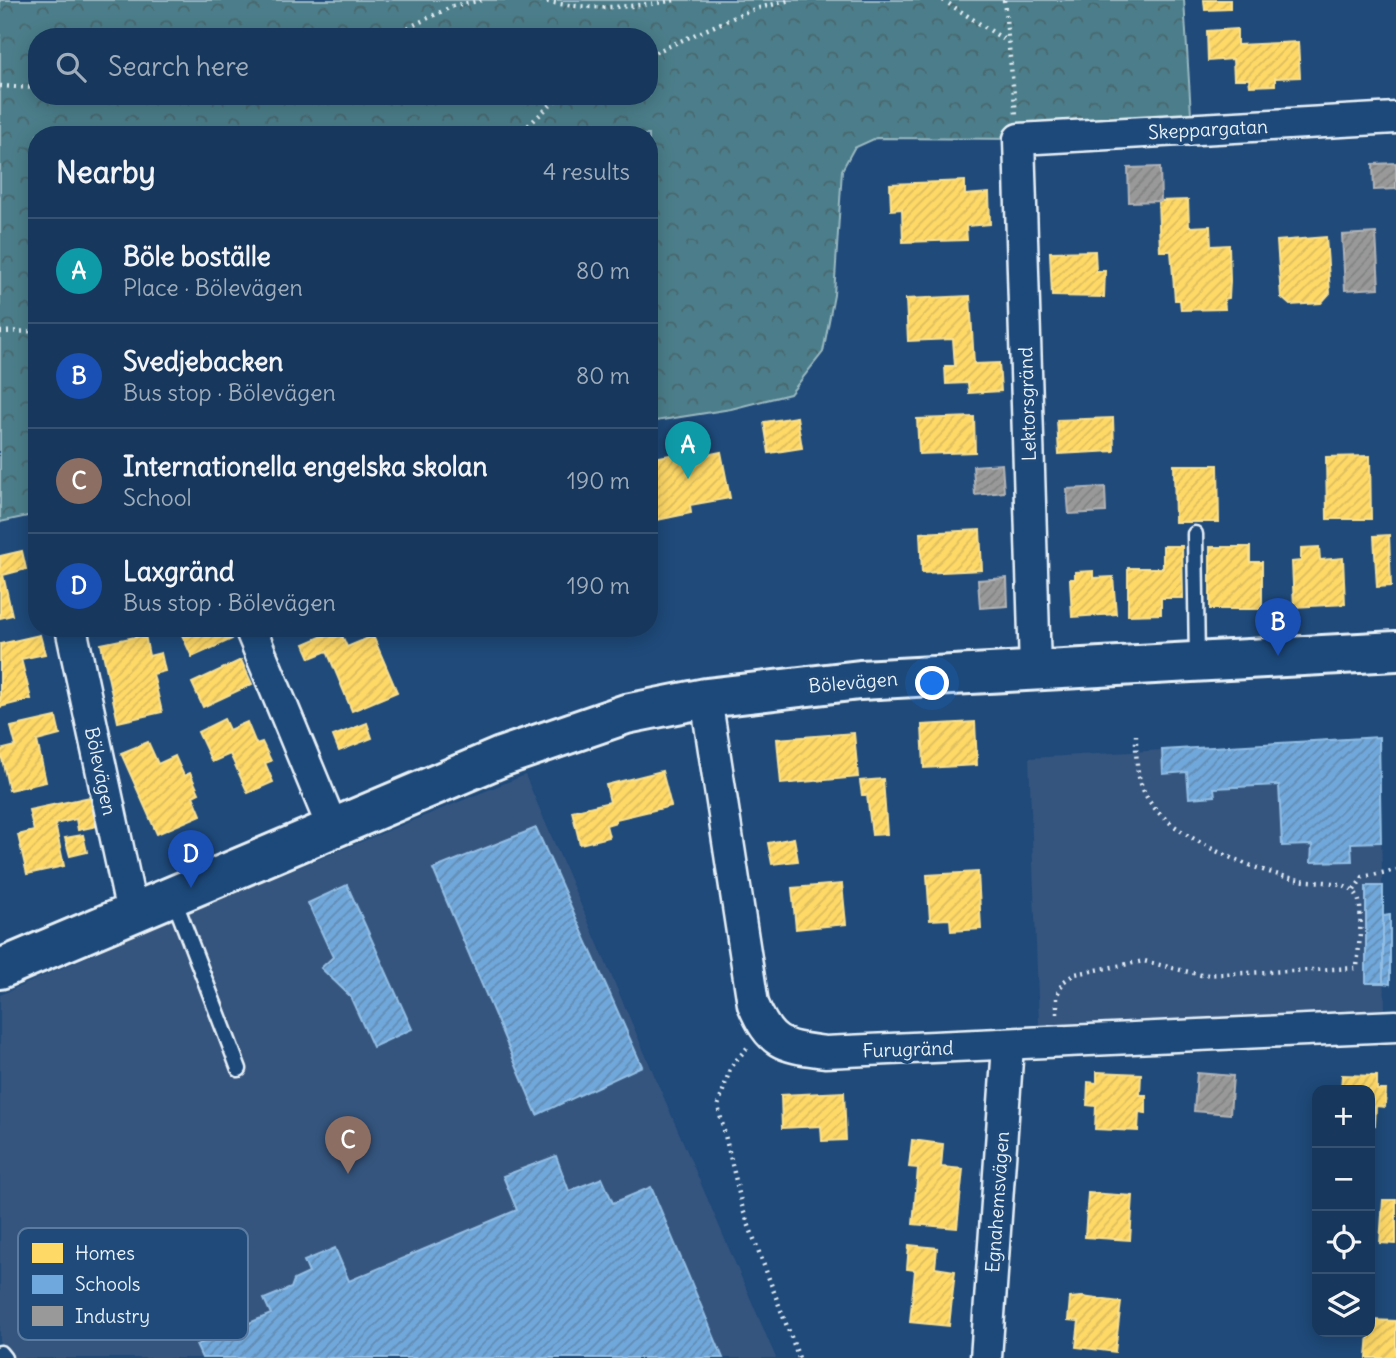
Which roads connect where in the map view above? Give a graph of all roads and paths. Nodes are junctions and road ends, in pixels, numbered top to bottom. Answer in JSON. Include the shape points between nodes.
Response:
{"nodes":[{"id":1,"x":482,"y":0,"type":"edge"},
{"id":2,"x":540,"y":0,"type":"edge"},
{"id":3,"x":676,"y":0,"type":"edge"},
{"id":4,"x":790,"y":0,"type":"edge"},
{"id":5,"x":943,"y":0,"type":"edge"},
{"id":6,"x":1004,"y":0,"type":"edge"},
{"id":7,"x":408,"y":28,"type":"edge"},
{"id":8,"x":1009,"y":43,"type":"junction"},
{"id":9,"x":658,"y":51,"type":"edge"},
{"id":10,"x":0,"y":86,"type":"edge"},
{"id":11,"x":28,"y":88,"type":"edge"},
{"id":12,"x":550,"y":105,"type":"edge"},
{"id":13,"x":1396,"y":118,"type":"edge"},
{"id":14,"x":528,"y":126,"type":"edge"},
{"id":15,"x":1019,"y":139,"type":"junction"},
{"id":16,"x":28,"y":331,"type":"edge"},
{"id":17,"x":0,"y":332,"type":"edge"},
{"id":18,"x":1195,"y":534,"type":"dead end"},
{"id":19,"x":73,"y":637,"type":"edge"},
{"id":20,"x":254,"y":637,"type":"edge"},
{"id":21,"x":1396,"y":651,"type":"edge"},
{"id":22,"x":1197,"y":661,"type":"junction"},
{"id":23,"x":1035,"y":669,"type":"junction"},
{"id":24,"x":706,"y":698,"type":"junction"},
{"id":25,"x":1136,"y":735,"type":"dead end"},
{"id":26,"x":333,"y":828,"type":"junction"},
{"id":27,"x":1396,"y":870,"type":"edge"},
{"id":28,"x":1354,"y":890,"type":"junction"},
{"id":29,"x":172,"y":896,"type":"junction"},
{"id":30,"x":132,"y":913,"type":"junction"},
{"id":31,"x":0,"y":969,"type":"edge"},
{"id":32,"x":1396,"y":1026,"type":"edge"},
{"id":33,"x":763,"y":1028,"type":"junction"},
{"id":34,"x":1058,"y":1043,"type":"junction"},
{"id":35,"x":1008,"y":1046,"type":"junction"},
{"id":36,"x":239,"y":1069,"type":"dead end"},
{"id":37,"x":0,"y":1353,"type":"edge"},
{"id":38,"x":4,"y":1358,"type":"edge"},
{"id":39,"x":799,"y":1358,"type":"edge"},
{"id":40,"x":986,"y":1358,"type":"edge"}],
"edges":[{"from":1,"to":7,"type":"path","via":[[453,6]]},
{"from":2,"to":3,"type":"path","via":[[614,9]]},
{"from":4,"to":9,"type":"path","via":[[748,10]]},
{"from":5,"to":8,"type":"path"},
{"from":6,"to":8,"type":"path"},
{"from":8,"to":15,"type":"path"},
{"from":10,"to":11,"type":"path"},
{"from":12,"to":14,"type":"path"},
{"from":13,"to":15,"type":"street","name":"Skeppargatan"},
{"from":15,"to":23,"type":"street","name":"Lektorsgränd"},
{"from":16,"to":17,"type":"path"},
{"from":18,"to":22,"type":"lane"},
{"from":19,"to":30,"type":"street","name":"Bölevägen"},
{"from":20,"to":26,"type":"street"},
{"from":21,"to":22,"type":"street","name":"Bölevägen"},
{"from":22,"to":23,"type":"street","name":"Bölevägen"},
{"from":23,"to":24,"type":"street","name":"Bölevägen","via":[[860,680]]},
{"from":24,"to":26,"type":"street","name":"Bölevägen","via":[[626,714],[501,757]]},
{"from":24,"to":33,"type":"street","via":[[752,1004]]},
{"from":25,"to":28,"type":"path","via":[[1139,780],[1150,803],[1171,825],[1254,869]]},
{"from":26,"to":29,"type":"street","name":"Bölevägen"},
{"from":27,"to":28,"type":"path","via":[[1363,877]]},
{"from":28,"to":34,"type":"path","via":[[1360,901],[1357,968],[1201,975],[1144,961],[1075,974],[1063,982],[1057,995]]},
{"from":29,"to":30,"type":"street","name":"Bölevägen"},
{"from":29,"to":36,"type":"lane"},
{"from":30,"to":31,"type":"street","name":"Bölevägen"},
{"from":32,"to":34,"type":"street","name":"Furugränd"},
{"from":33,"to":35,"type":"street","name":"Furugränd","via":[[786,1047],[825,1052]]},
{"from":33,"to":39,"type":"path","via":[[731,1066],[718,1106],[743,1210]]},
{"from":34,"to":35,"type":"street","name":"Furugränd"},
{"from":35,"to":40,"type":"street","name":"Egnahemsvägen"},
{"from":37,"to":38,"type":"lane"}]}
